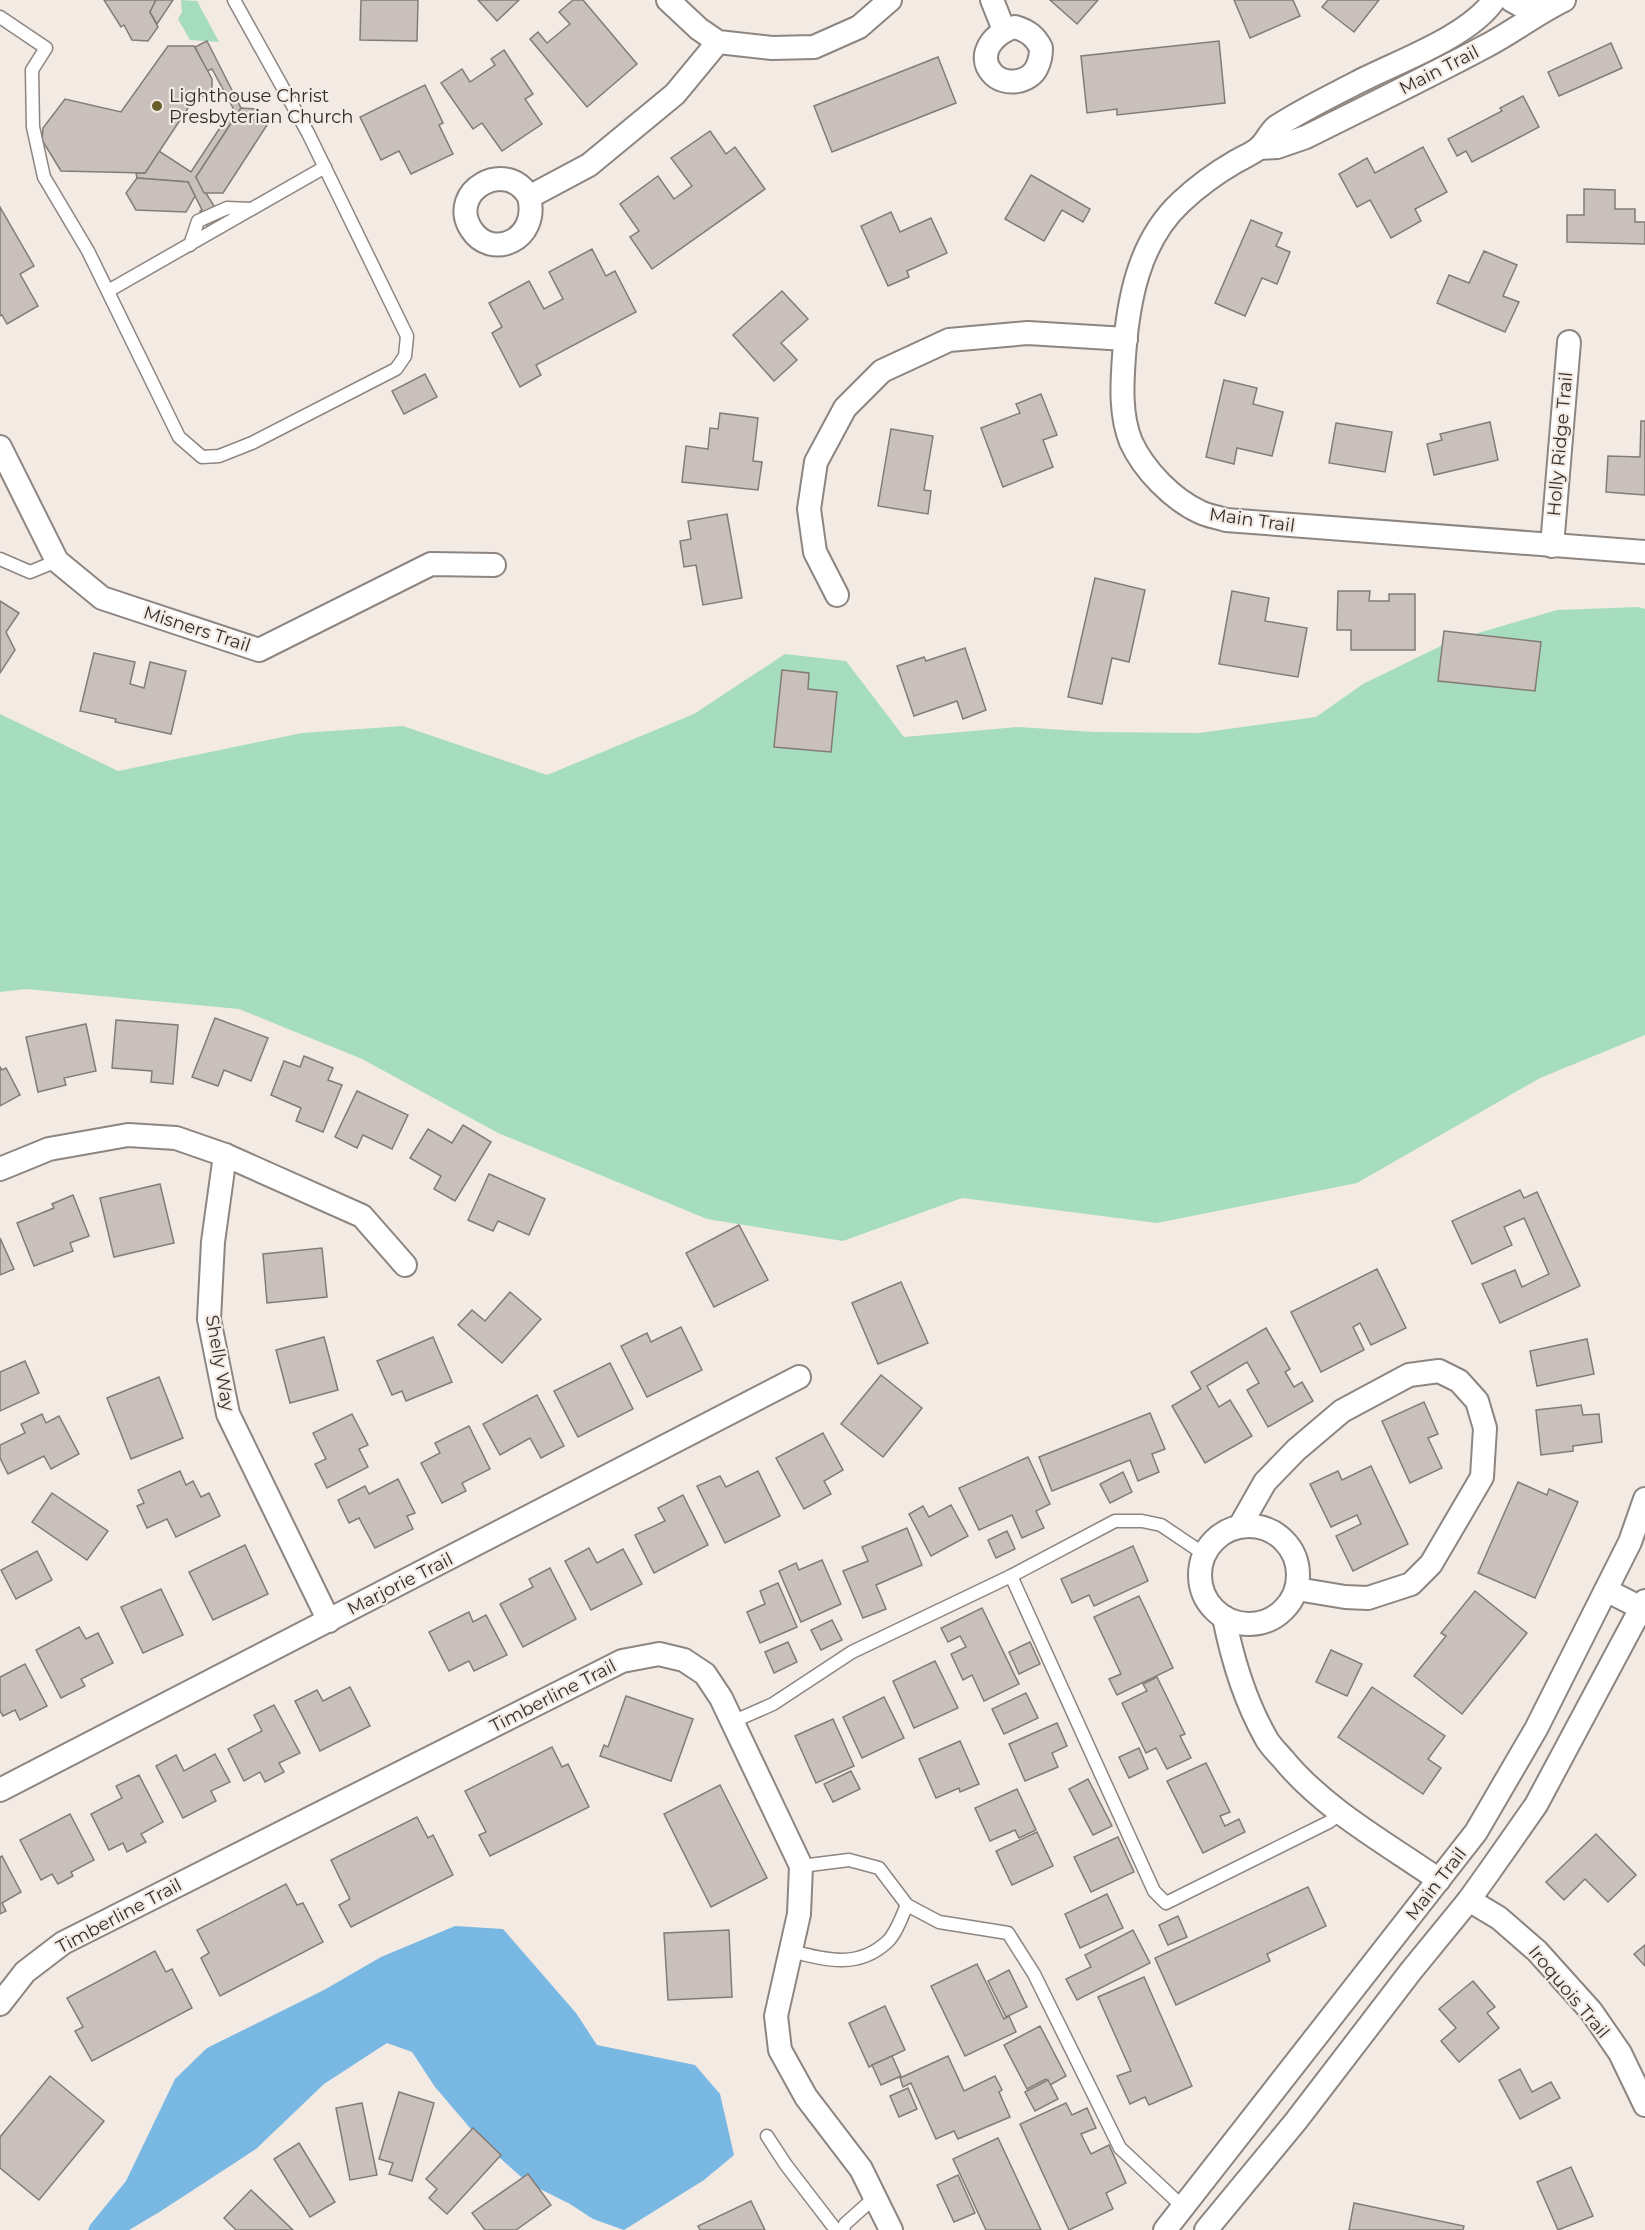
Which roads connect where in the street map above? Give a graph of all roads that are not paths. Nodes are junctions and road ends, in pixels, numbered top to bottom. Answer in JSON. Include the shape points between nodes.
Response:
{"nodes":[{"id":1,"x":234,"y":0,"type":"edge"},
{"id":2,"x":668,"y":0,"type":"edge"},
{"id":3,"x":890,"y":0,"type":"edge"},
{"id":4,"x":992,"y":0,"type":"edge"},
{"id":5,"x":1494,"y":0,"type":"edge"},
{"id":6,"x":1510,"y":0,"type":"edge"},
{"id":7,"x":1555,"y":4,"type":"edge"},
{"id":8,"x":0,"y":17,"type":"edge"},
{"id":9,"x":1004,"y":30,"type":"dead end"},
{"id":10,"x":718,"y":42,"type":"junction"},
{"id":11,"x":1259,"y":148,"type":"junction"},
{"id":12,"x":325,"y":167,"type":"junction"},
{"id":13,"x":529,"y":196,"type":"dead end"},
{"id":14,"x":108,"y":291,"type":"junction"},
{"id":15,"x":1126,"y":339,"type":"junction"},
{"id":16,"x":1569,"y":342,"type":"dead end"},
{"id":17,"x":0,"y":447,"type":"edge"},
{"id":18,"x":1552,"y":546,"type":"junction"},
{"id":19,"x":1645,"y":552,"type":"edge"},
{"id":20,"x":0,"y":558,"type":"edge"},
{"id":21,"x":57,"y":561,"type":"junction"},
{"id":22,"x":494,"y":566,"type":"dead end"},
{"id":23,"x":837,"y":595,"type":"dead end"},
{"id":24,"x":225,"y":1155,"type":"junction"},
{"id":25,"x":0,"y":1170,"type":"edge"},
{"id":26,"x":405,"y":1265,"type":"dead end"},
{"id":27,"x":799,"y":1377,"type":"dead end"},
{"id":28,"x":1643,"y":1510,"type":"edge"},
{"id":29,"x":1240,"y":1526,"type":"junction"},
{"id":30,"x":1204,"y":1554,"type":"junction"},
{"id":31,"x":1011,"y":1576,"type":"junction"},
{"id":32,"x":1297,"y":1589,"type":"junction"},
{"id":33,"x":1606,"y":1590,"type":"junction"},
{"id":34,"x":1643,"y":1605,"type":"edge"},
{"id":35,"x":1224,"y":1617,"type":"junction"},
{"id":36,"x":329,"y":1621,"type":"junction"},
{"id":37,"x":732,"y":1722,"type":"junction"},
{"id":38,"x":0,"y":1790,"type":"edge"},
{"id":39,"x":1341,"y":1813,"type":"junction"},
{"id":40,"x":1462,"y":1850,"type":"junction"},
{"id":41,"x":801,"y":1866,"type":"junction"},
{"id":42,"x":1489,"y":1872,"type":"junction"},
{"id":43,"x":1439,"y":1880,"type":"junction"},
{"id":44,"x":1469,"y":1900,"type":"junction"},
{"id":45,"x":907,"y":1905,"type":"junction"},
{"id":46,"x":1420,"y":1905,"type":"junction"},
{"id":47,"x":1447,"y":1927,"type":"junction"},
{"id":48,"x":791,"y":1951,"type":"junction"},
{"id":49,"x":0,"y":2004,"type":"edge"},
{"id":50,"x":1645,"y":2105,"type":"edge"},
{"id":51,"x":767,"y":2136,"type":"dead end"},
{"id":52,"x":875,"y":2197,"type":"junction"},
{"id":53,"x":1183,"y":2207,"type":"junction"},
{"id":54,"x":836,"y":2230,"type":"edge"},
{"id":55,"x":843,"y":2230,"type":"edge"},
{"id":56,"x":891,"y":2230,"type":"edge"},
{"id":57,"x":1165,"y":2230,"type":"edge"},
{"id":58,"x":1206,"y":2230,"type":"edge"}],
"edges":[{"from":1,"to":12,"type":"lane"},
{"from":2,"to":10,"type":"street"},
{"from":3,"to":10,"type":"street","via":[[859,27],[814,47],[772,48]]},
{"from":4,"to":9,"type":"street"},
{"from":5,"to":11,"type":"street","name":"Main Trail","via":[[1466,28],[1274,129]]},
{"from":6,"to":7,"type":"street","name":"Main Trail","via":[[1522,6]]},
{"from":7,"to":11,"type":"street","name":"Main Trail","via":[[1486,46],[1306,137],[1277,147]]},
{"from":8,"to":14,"type":"lane","via":[[46,48],[32,70],[33,127],[44,177]]},
{"from":10,"to":13,"type":"street","via":[[675,94],[589,165]]},
{"from":11,"to":15,"type":"street","name":"Main Trail","via":[[1210,178],[1180,202],[1161,226],[1134,287]]},
{"from":12,"to":14,"type":"lane"},
{"from":12,"to":14,"type":"lane","via":[[407,336],[405,356],[396,369],[252,443],[219,456],[202,457],[178,437]]},
{"from":15,"to":18,"type":"street","name":"Main Trail","via":[[1123,399],[1131,441],[1143,463],[1166,488],[1200,513],[1256,523]]},
{"from":15,"to":23,"type":"street","via":[[1028,333],[949,340],[882,372],[845,408],[816,462],[809,508],[814,552]]},
{"from":16,"to":18,"type":"street","name":"Holly Ridge Trail"},
{"from":17,"to":21,"type":"street","name":"Misners Trail"},
{"from":18,"to":19,"type":"street","name":"Main Trail"},
{"from":20,"to":21,"type":"lane","via":[[30,572]]},
{"from":21,"to":22,"type":"street","name":"Misners Trail","via":[[102,598],[259,650],[431,564]]},
{"from":24,"to":25,"type":"street","via":[[176,1138],[128,1135],[50,1149]]},
{"from":24,"to":26,"type":"street","via":[[362,1216]]},
{"from":24,"to":36,"type":"street","name":"Shelly Way","via":[[213,1242],[209,1319],[228,1414]]},
{"from":27,"to":36,"type":"street","name":"Marjorie Trail"},
{"from":28,"to":33,"type":"street","name":"Main Trail"},
{"from":29,"to":30,"type":"street","via":[[1213,1540]]},
{"from":29,"to":32,"type":"street","via":[[1259,1526],[1287,1542],[1296,1557]]},
{"from":29,"to":32,"type":"street","via":[[1265,1482],[1342,1411],[1409,1375],[1439,1371],[1459,1381],[1477,1401],[1485,1428],[1482,1477],[1431,1564],[1411,1584],[1368,1598]]},
{"from":30,"to":31,"type":"lane","via":[[1161,1525],[1115,1521]]},
{"from":30,"to":35,"type":"street","via":[[1199,1569],[1200,1586],[1206,1601]]},
{"from":31,"to":37,"type":"lane","via":[[852,1652],[773,1704]]},
{"from":31,"to":39,"type":"lane","via":[[1154,1891],[1166,1903]]},
{"from":32,"to":35,"type":"street","via":[[1278,1615],[1264,1622],[1231,1622]]},
{"from":33,"to":34,"type":"street"},
{"from":33,"to":40,"type":"street","name":"Main Trail","via":[[1536,1729]]},
{"from":34,"to":42,"type":"street","name":"Main Trail","via":[[1536,1805]]},
{"from":35,"to":39,"type":"street","via":[[1243,1686],[1266,1739],[1297,1776]]},
{"from":36,"to":38,"type":"street","name":"Marjorie Trail"},
{"from":37,"to":41,"type":"street","name":"Timberline Trail"},
{"from":37,"to":49,"type":"street","name":"Timberline Trail","via":[[705,1674],[684,1660],[658,1654],[622,1661],[63,1943],[24,1972]]},
{"from":39,"to":43,"type":"street"},
{"from":40,"to":42,"type":"street"},
{"from":40,"to":43,"type":"street","name":"Main Trail"},
{"from":41,"to":45,"type":"lane","via":[[849,1860],[879,1868]]},
{"from":41,"to":48,"type":"street","name":"Timberline Trail","via":[[799,1914]]},
{"from":42,"to":44,"type":"street","name":"Main Trail"},
{"from":43,"to":46,"type":"street","name":"Main Trail"},
{"from":44,"to":47,"type":"street","name":"Main Trail"},
{"from":44,"to":50,"type":"street","name":"Iroquois Trail","via":[[1499,1918],[1537,1951],[1591,2011],[1620,2053]]},
{"from":45,"to":48,"type":"lane","via":[[889,1941],[862,1959],[827,1960]]},
{"from":45,"to":53,"type":"lane","via":[[939,1922],[1008,1933],[1034,1974],[1120,2148]]},
{"from":46,"to":47,"type":"street"},
{"from":46,"to":53,"type":"street","name":"Main Trail"},
{"from":47,"to":58,"type":"street","name":"Main Trail"},
{"from":48,"to":52,"type":"street","name":"Timberline Trail","via":[[776,2016],[780,2050],[806,2097],[861,2169]]},
{"from":51,"to":54,"type":"lane"},
{"from":52,"to":55,"type":"lane","via":[[844,2224]]},
{"from":52,"to":56,"type":"street","name":"Timberline Trail"},
{"from":53,"to":57,"type":"street","name":"Main Trail"}]}
